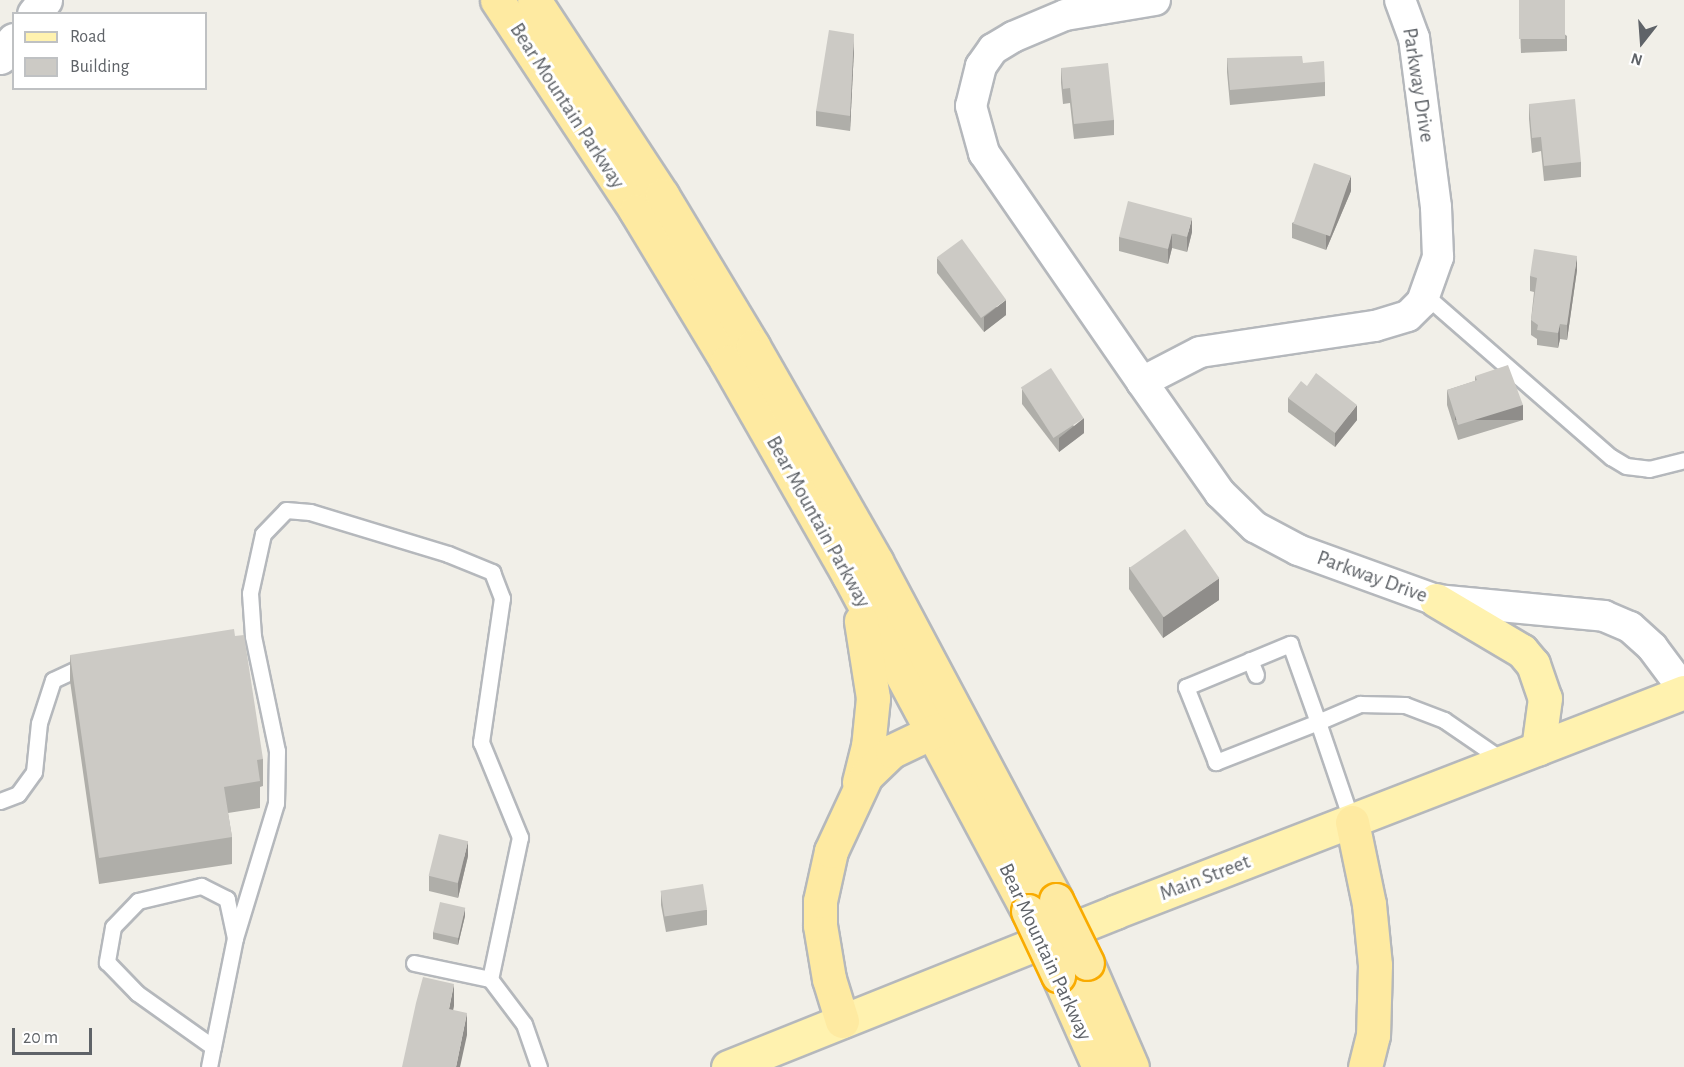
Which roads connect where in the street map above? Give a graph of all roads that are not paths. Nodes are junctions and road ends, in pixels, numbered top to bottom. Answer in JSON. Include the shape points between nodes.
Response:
{"nodes":[{"id":1,"x":45,"y":0,"type":"edge"},
{"id":2,"x":497,"y":0,"type":"edge"},
{"id":3,"x":534,"y":0,"type":"edge"},
{"id":4,"x":1155,"y":0,"type":"edge"},
{"id":5,"x":1400,"y":0,"type":"edge"},
{"id":6,"x":36,"y":12,"type":"edge"},
{"id":7,"x":12,"y":42,"type":"edge"},
{"id":8,"x":0,"y":57,"type":"edge"},
{"id":9,"x":1425,"y":296,"type":"junction"},
{"id":10,"x":1142,"y":382,"type":"junction"},
{"id":11,"x":1684,"y":459,"type":"edge"},
{"id":12,"x":849,"y":576,"type":"junction"},
{"id":13,"x":1436,"y":600,"type":"junction"},
{"id":14,"x":1250,"y":660,"type":"junction"},
{"id":15,"x":101,"y":662,"type":"edge"},
{"id":16,"x":1256,"y":675,"type":"dead end"},
{"id":17,"x":1684,"y":691,"type":"edge"},
{"id":18,"x":1318,"y":722,"type":"junction"},
{"id":19,"x":934,"y":731,"type":"junction"},
{"id":20,"x":1538,"y":749,"type":"junction"},
{"id":21,"x":1505,"y":762,"type":"junction"},
{"id":22,"x":856,"y":793,"type":"junction"},
{"id":23,"x":0,"y":801,"type":"edge"},
{"id":24,"x":1352,"y":822,"type":"junction"},
{"id":25,"x":1042,"y":906,"type":"junction"},
{"id":26,"x":235,"y":938,"type":"junction"},
{"id":27,"x":414,"y":963,"type":"dead end"},
{"id":28,"x":1072,"y":969,"type":"junction"},
{"id":29,"x":490,"y":979,"type":"junction"},
{"id":30,"x":842,"y":1021,"type":"junction"},
{"id":31,"x":213,"y":1047,"type":"junction"},
{"id":32,"x":208,"y":1067,"type":"edge"},
{"id":33,"x":539,"y":1067,"type":"edge"},
{"id":34,"x":728,"y":1067,"type":"edge"},
{"id":35,"x":1099,"y":1067,"type":"edge"},
{"id":36,"x":1132,"y":1067,"type":"edge"},
{"id":37,"x":1365,"y":1067,"type":"edge"}],
"edges":[{"from":1,"to":6,"type":"street"},
{"from":2,"to":12,"type":"highway","name":"Bear Mountain Parkway","via":[[636,211]]},
{"from":3,"to":25,"type":"highway","name":"Bear Mountain Parkway","via":[[662,195],[876,561]]},
{"from":4,"to":10,"type":"street","name":"Parkway Drive","via":[[1065,15],[1013,37],[993,49],[981,66],[971,106],[984,153]]},
{"from":5,"to":9,"type":"street","name":"Parkway Drive","via":[[1414,38],[1436,207],[1438,257]]},
{"from":7,"to":8,"type":"street"},
{"from":9,"to":10,"type":"street","name":"Parkway Drive","via":[[1408,316],[1375,326],[1200,352]]},
{"from":9,"to":11,"type":"lane","via":[[1611,457],[1626,466],[1649,469]]},
{"from":10,"to":13,"type":"street","name":"Parkway Drive","via":[[1220,493],[1256,526],[1298,550]]},
{"from":12,"to":19,"type":"highway","name":"Bear Mountain Parkway"},
{"from":12,"to":22,"type":"highway","via":[[867,645],[873,698],[868,747]]},
{"from":13,"to":17,"type":"street","name":"Parkway Drive","via":[[1604,616],[1630,627],[1652,647]]},
{"from":13,"to":20,"type":"main road","via":[[1522,651],[1533,664],[1545,698]]},
{"from":14,"to":16,"type":"lane"},
{"from":14,"to":18,"type":"lane","via":[[1290,644]]},
{"from":14,"to":18,"type":"lane","via":[[1221,680],[1186,687],[1216,762],[1247,744]]},
{"from":15,"to":23,"type":"lane","via":[[78,666],[53,680],[39,723],[34,772],[18,794]]},
{"from":17,"to":20,"type":"main road","name":"Main Street"},
{"from":18,"to":21,"type":"lane","via":[[1360,704],[1405,705],[1444,720]]},
{"from":18,"to":24,"type":"lane"},
{"from":19,"to":22,"type":"highway","via":[[892,751],[866,776]]},
{"from":19,"to":25,"type":"highway","name":"Bear Mountain Parkway"},
{"from":20,"to":21,"type":"main road","name":"Main Street"},
{"from":21,"to":24,"type":"main road","name":"Main Street"},
{"from":22,"to":30,"type":"highway","via":[[831,851],[820,901],[823,951]]},
{"from":24,"to":30,"type":"main road","name":"Main Street"},
{"from":24,"to":37,"type":"highway","via":[[1369,904],[1375,965],[1373,1035]]},
{"from":25,"to":28,"type":"highway","name":"Bear Mountain Parkway","bridge":true},
{"from":26,"to":29,"type":"lane","via":[[276,803],[278,751],[248,637],[250,593],[263,534],[286,510],[310,512],[448,554],[492,572],[502,598],[481,742],[520,837]]},
{"from":26,"to":31,"type":"lane"},
{"from":26,"to":31,"type":"lane","via":[[227,899],[201,886],[138,901],[113,927],[107,962],[137,993]]},
{"from":27,"to":29,"type":"lane"},
{"from":28,"to":35,"type":"highway","name":"Bear Mountain Parkway"},
{"from":28,"to":36,"type":"highway","name":"Bear Mountain Parkway"},
{"from":29,"to":33,"type":"lane","via":[[524,1024]]},
{"from":30,"to":34,"type":"main road","name":"Main Street"},
{"from":31,"to":32,"type":"lane"}]}
